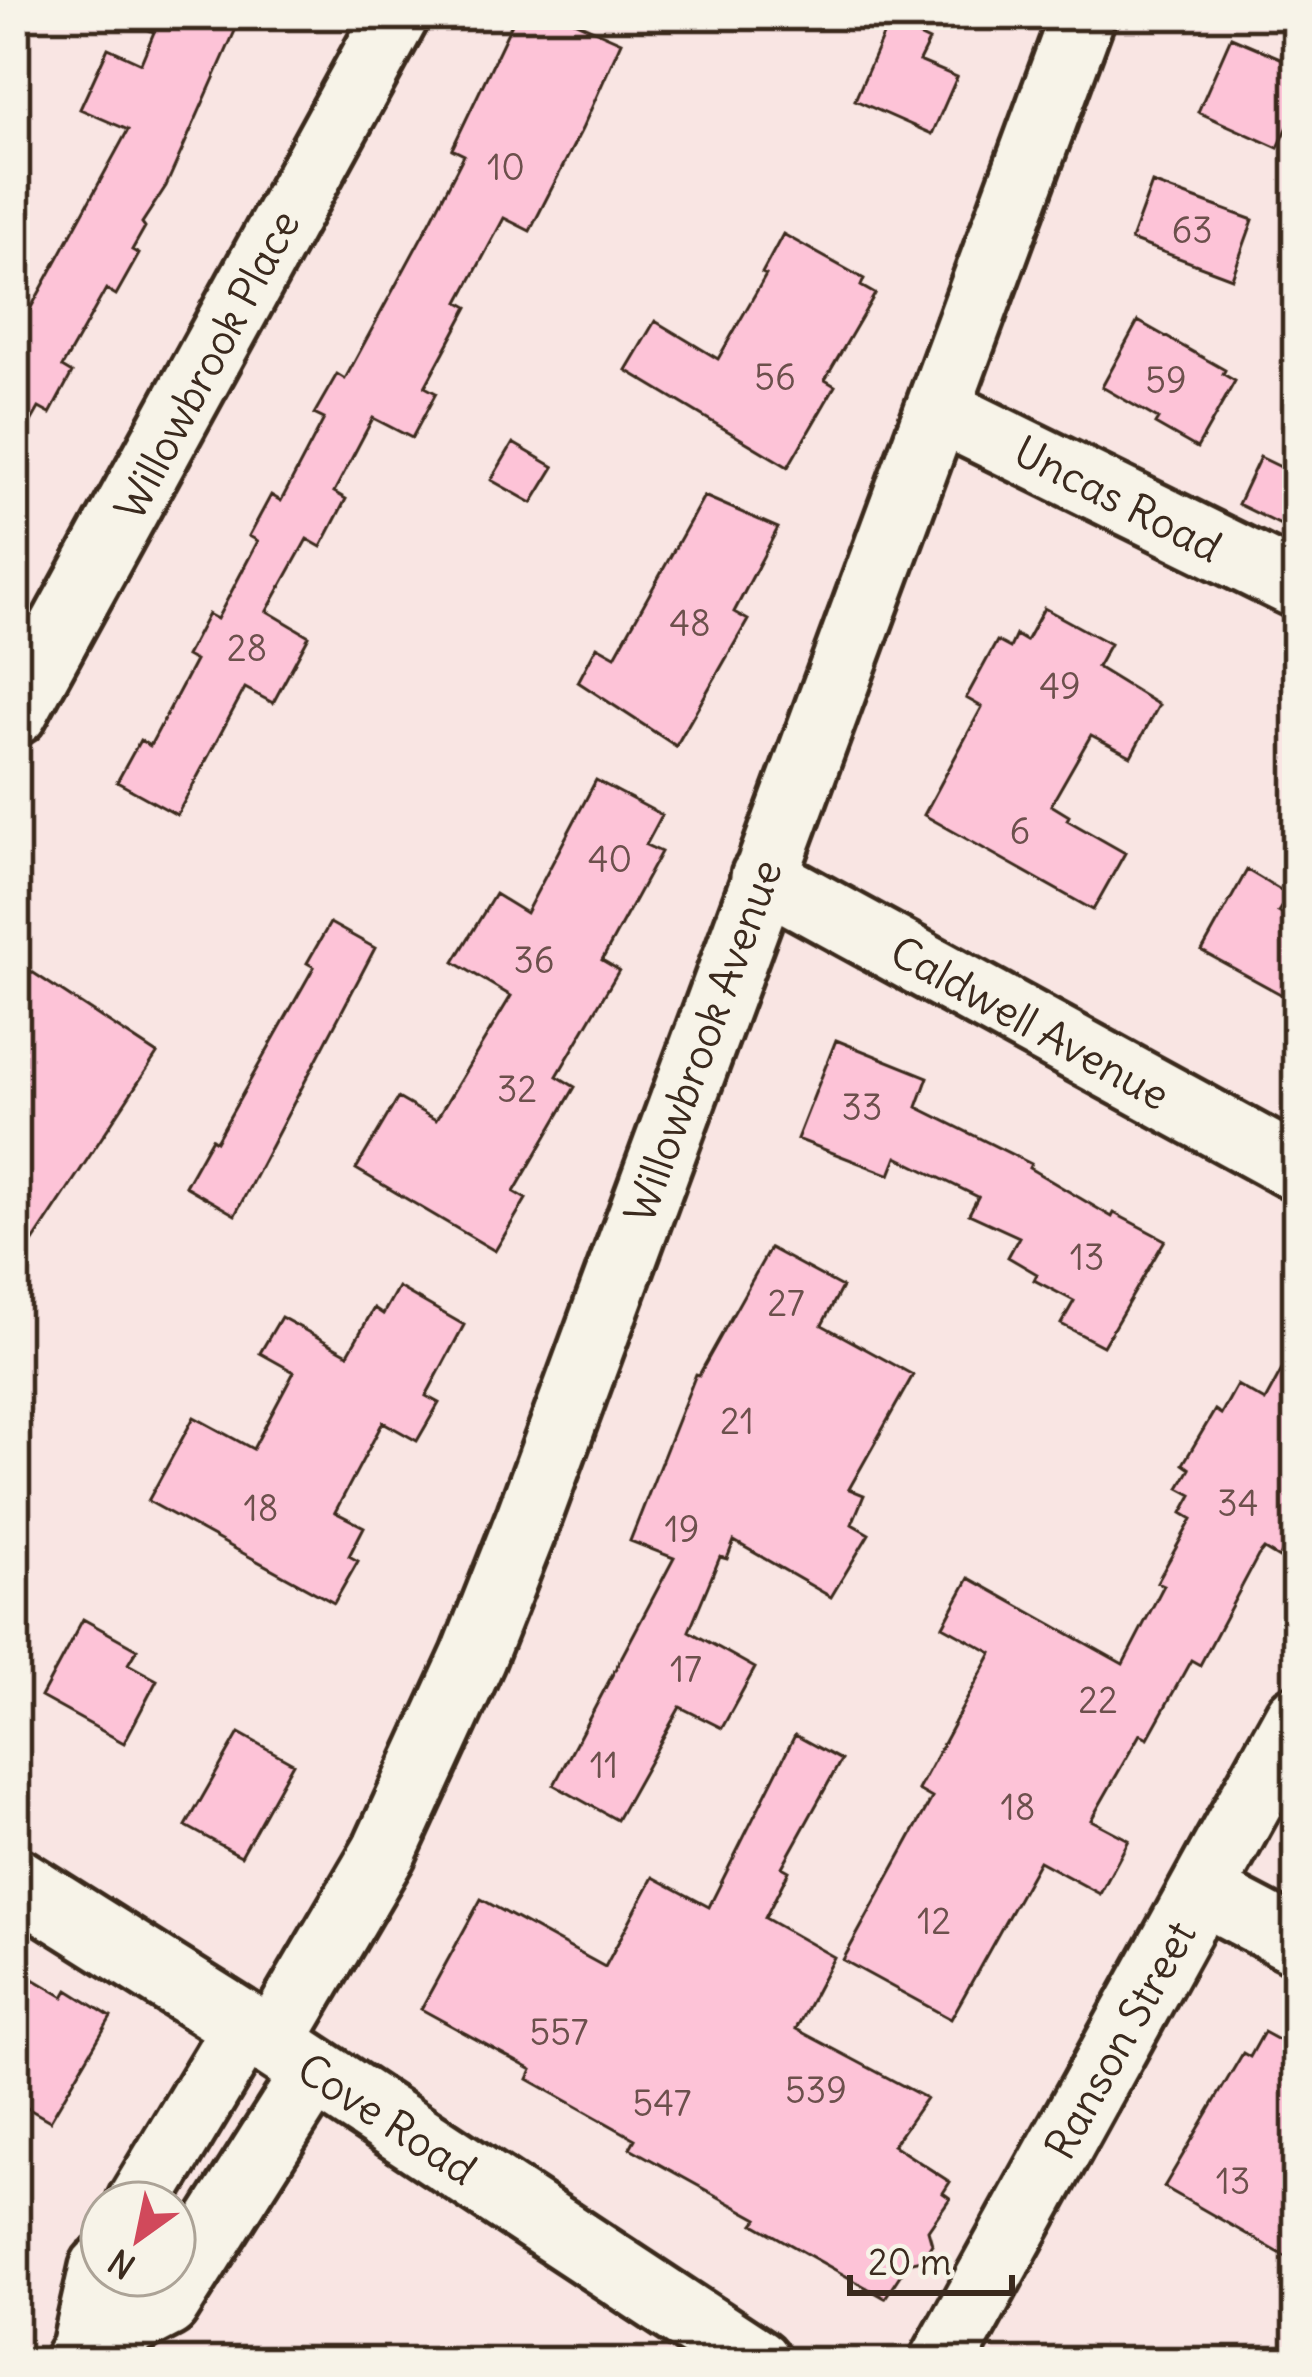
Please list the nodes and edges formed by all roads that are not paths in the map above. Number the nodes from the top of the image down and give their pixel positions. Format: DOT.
graph roads {
  1 [pos="397,15"];
  2 [pos="1083,15"];
  3 [pos="939,410"];
  4 [pos="1297,586"];
  5 [pos="15,713"];
  6 [pos="763,877"];
  7 [pos="1297,1169"];
  8 [pos="1297,1717"];
  9 [pos="15,1881"];
  10 [pos="1202,1892"];
  11 [pos="1297,1942"];
  12 [pos="277,2047"];
  13 [pos="160,2179"];
  14 [pos="94,2299"];
  15 [pos="80,2355"];
  16 [pos="756,2362"];
  17 [pos="942,2362"];
  1 -- 5 [label="street, Willowbrook Place"];
  2 -- 3 [label="street, Willowbrook Avenue"];
  3 -- 4 [label="street, Uncas Road"];
  3 -- 6 [label="street, Willowbrook Avenue"];
  6 -- 7 [label="street, Caldwell Avenue"];
  6 -- 12 [label="street, Willowbrook Avenue"];
  8 -- 10 [label="street, Ranson Street"];
  9 -- 12 [label="main road, Cove Road"];
  10 -- 11 [label="street"];
  10 -- 17 [label="street, Ranson Street"];
  12 -- 13 [label="street"];
  12 -- 15 [label="street"];
  12 -- 16 [label="main road, Cove Road"];
  14 -- 15 [label="street"];
}
